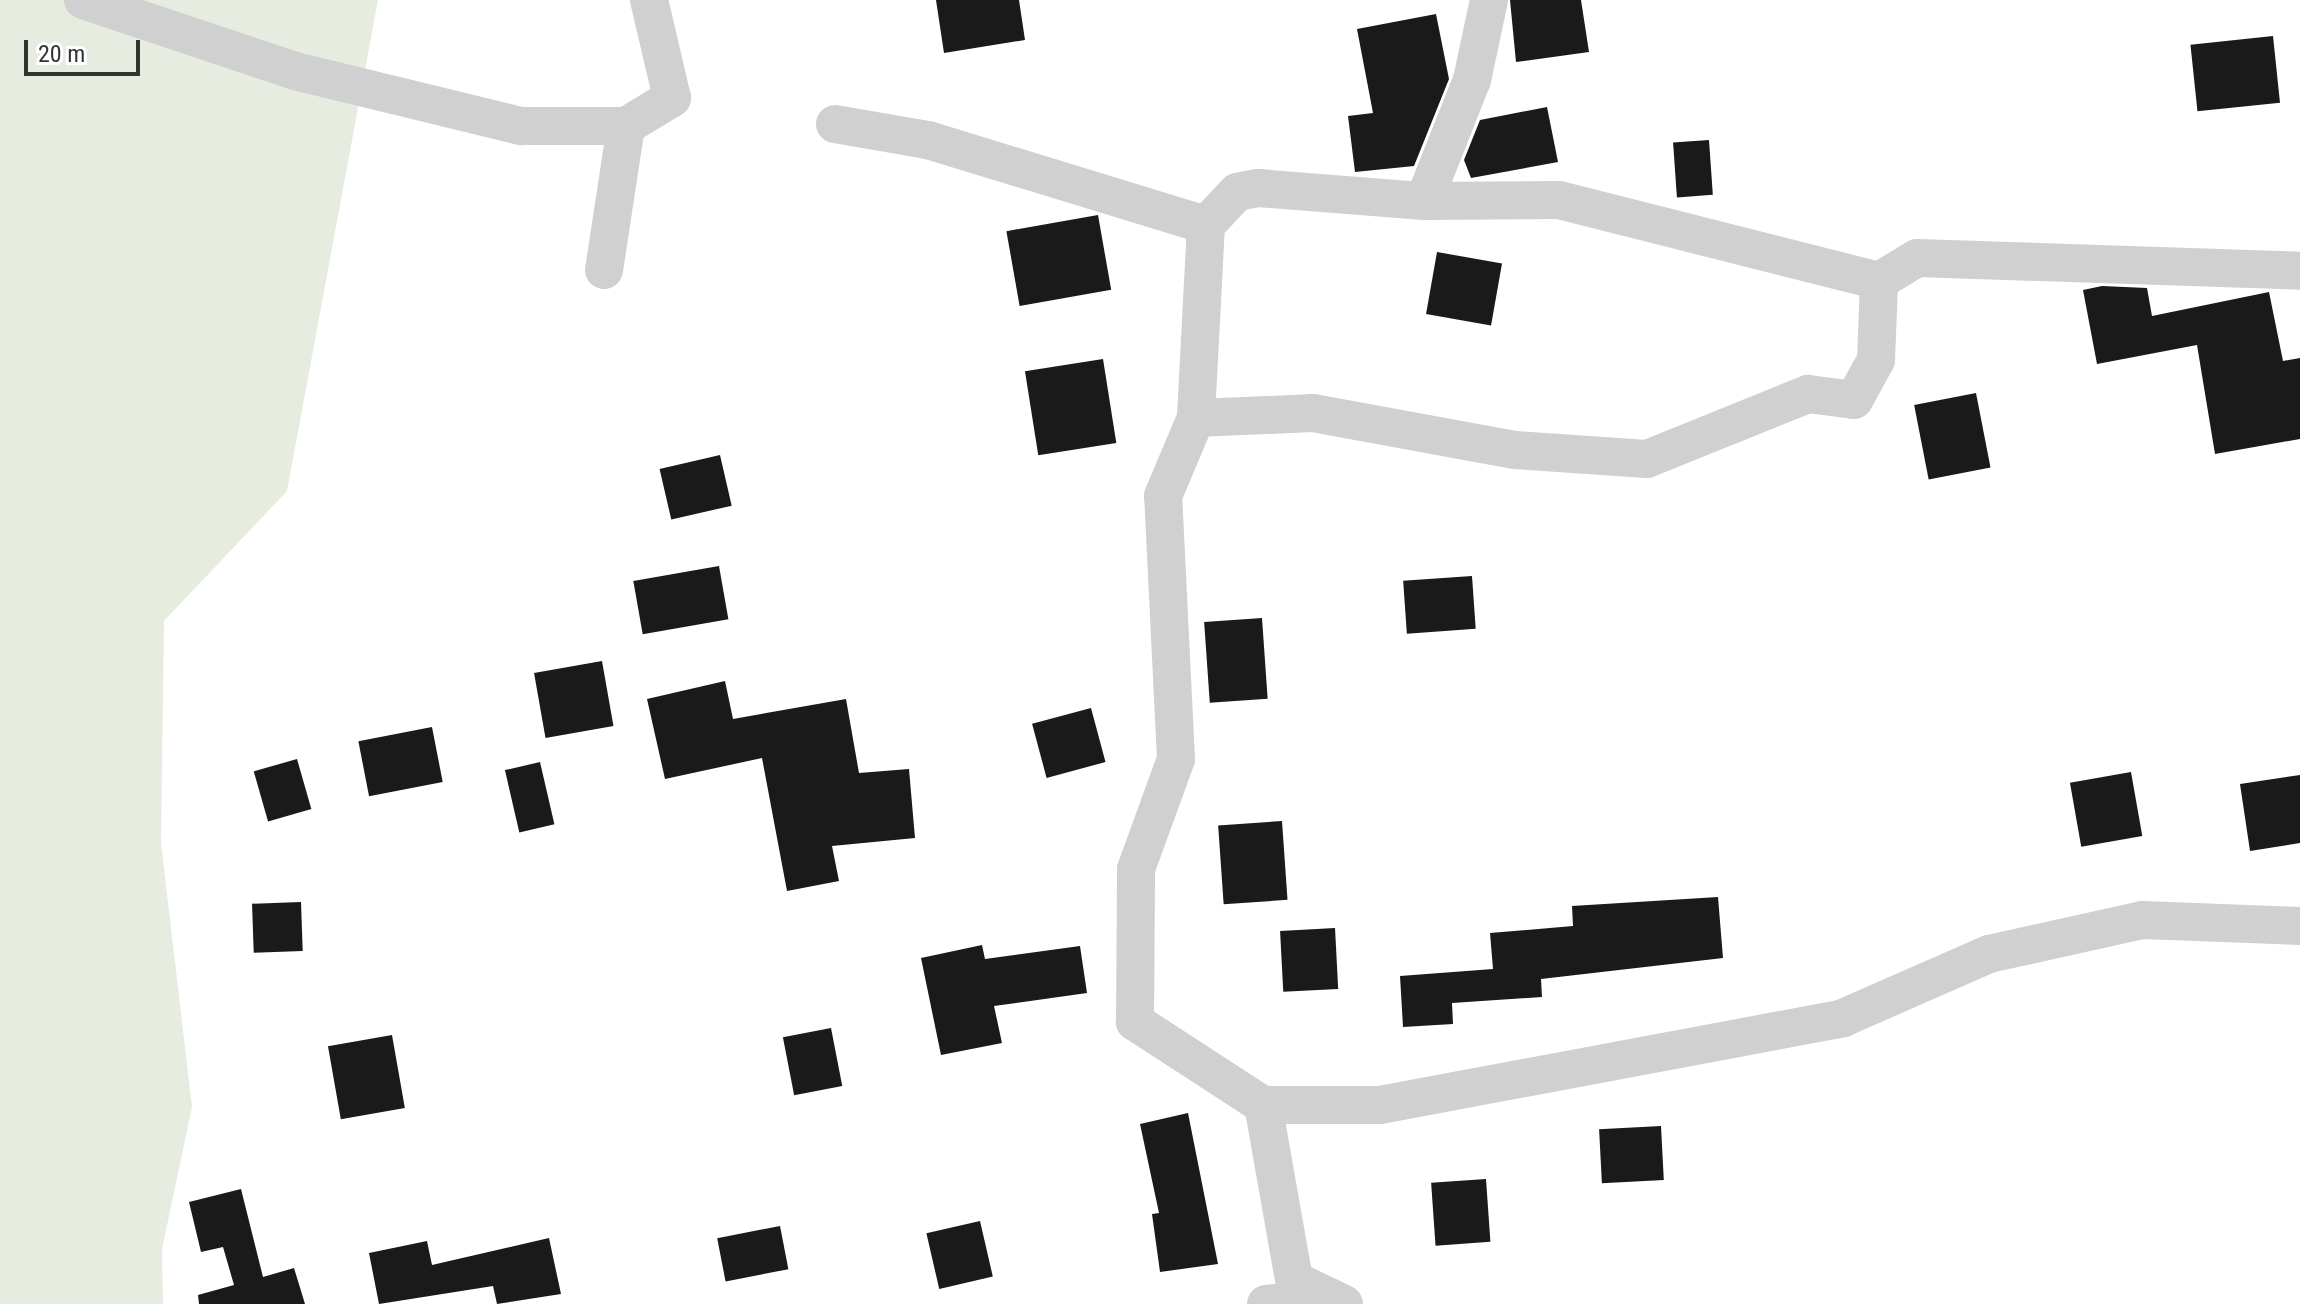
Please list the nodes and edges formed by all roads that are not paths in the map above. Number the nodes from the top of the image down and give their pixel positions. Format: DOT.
graph roads {
  1 [pos="83,0"];
  2 [pos="649,0"];
  3 [pos="1489,0"];
  4 [pos="835,124"];
  5 [pos="626,126"];
  6 [pos="1424,201"];
  7 [pos="1206,225"];
  8 [pos="604,270"];
  9 [pos="2300,271"];
  10 [pos="1879,281"];
  11 [pos="1196,418"];
  12 [pos="2300,926"];
  13 [pos="1263,1105"];
  14 [pos="1337,1300"];
  15 [pos="1266,1304"];
  1 -- 5 [label="street"];
  2 -- 5 [label="street"];
  3 -- 6 [label="street"];
  4 -- 7 [label="street"];
  5 -- 8 [label="street"];
  6 -- 7 [label="street"];
  6 -- 10 [label="street"];
  7 -- 11 [label="street"];
  9 -- 10 [label="street"];
  10 -- 11 [label="street"];
  11 -- 13 [label="street"];
  12 -- 13 [label="street"];
  13 -- 14 [label="street"];
  14 -- 15 [label="street"];
}
